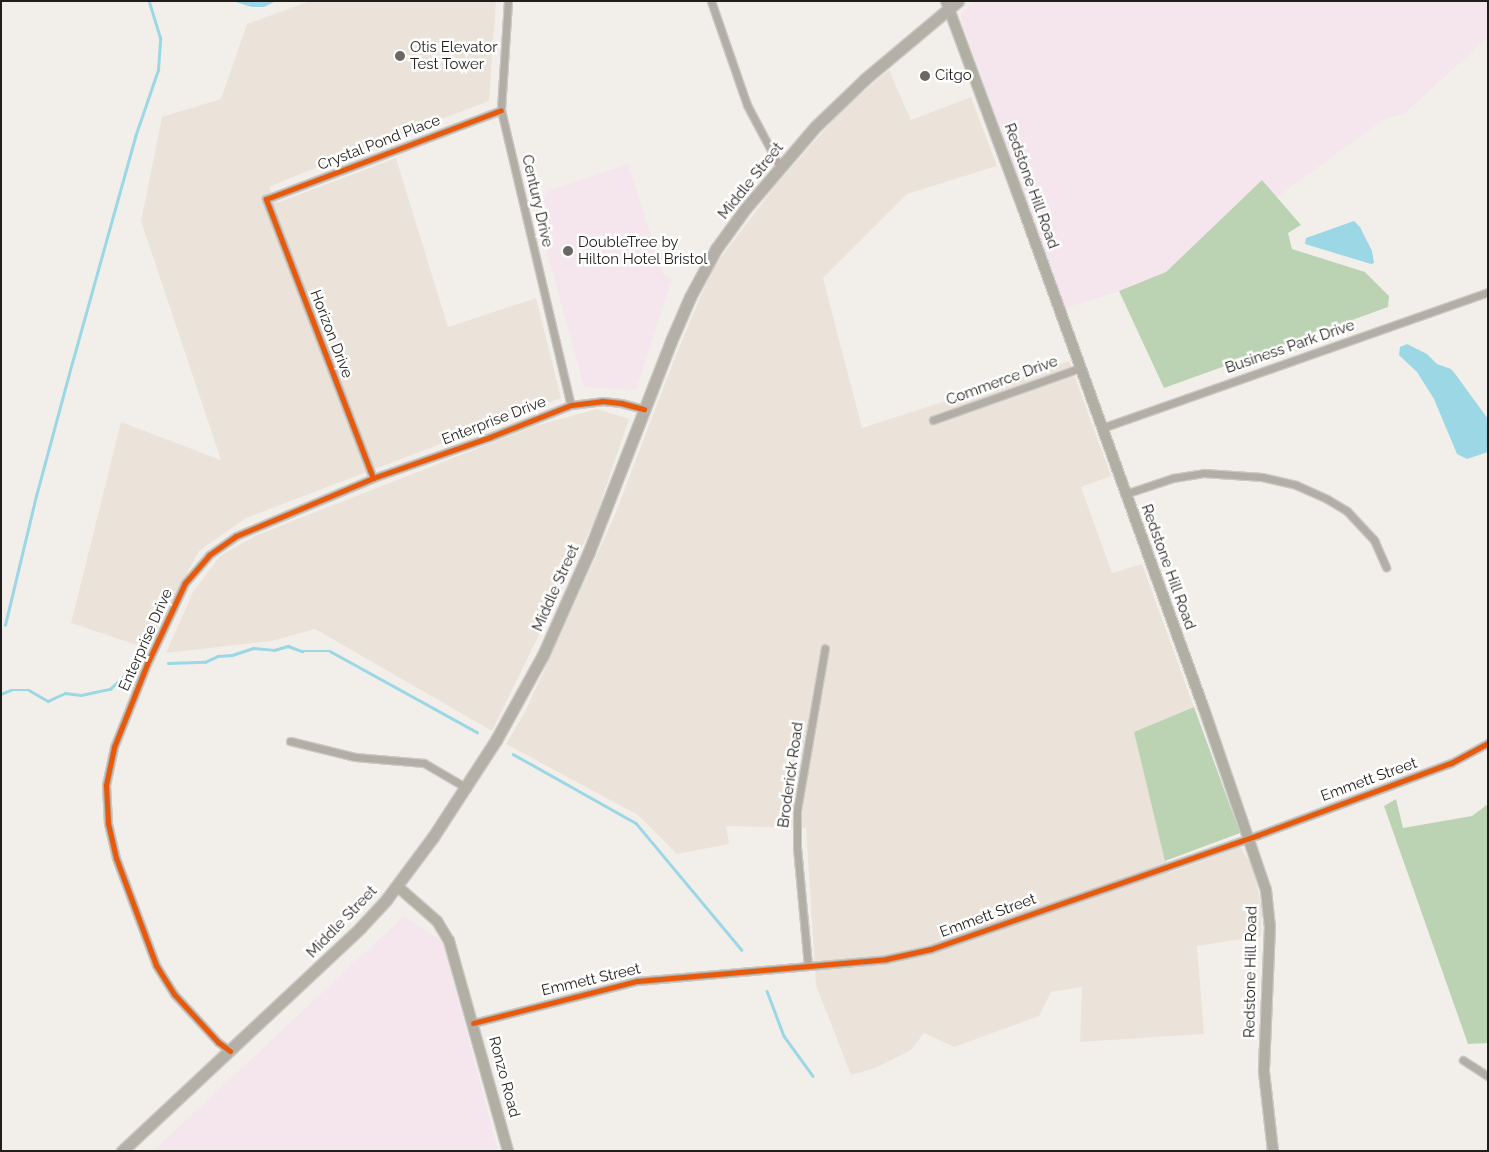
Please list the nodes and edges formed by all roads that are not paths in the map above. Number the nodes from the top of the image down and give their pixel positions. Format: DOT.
graph roads {
  1 [pos="508,1"];
  2 [pos="711,1"];
  3 [pos="958,1"];
  4 [pos="947,6"];
  5 [pos="501,110"];
  6 [pos="780,167"];
  7 [pos="266,199"];
  8 [pos="1488,292"];
  9 [pos="1080,368"];
  10 [pos="571,405"];
  11 [pos="644,409"];
  12 [pos="933,420"];
  13 [pos="1102,428"];
  14 [pos="373,478"];
  15 [pos="1125,494"];
  16 [pos="1386,567"];
  17 [pos="825,648"];
  18 [pos="290,741"];
  19 [pos="1488,743"];
  20 [pos="466,788"];
  21 [pos="1249,838"];
  22 [pos="397,886"];
  23 [pos="808,966"];
  24 [pos="473,1023"];
  25 [pos="230,1051"];
  26 [pos="1463,1060"];
  27 [pos="1488,1076"];
  28 [pos="122,1151"];
  29 [pos="508,1151"];
  30 [pos="1273,1151"];
  1 -- 5 [label="street, Century Drive"];
  2 -- 6 [label="street"];
  3 -- 4 [label="main road, Middle Street"];
  4 -- 6 [label="main road, Middle Street"];
  4 -- 9 [label="main road, Redstone Hill Road"];
  5 -- 7 [label="street, Crystal Pond Place"];
  5 -- 10 [label="street, Century Drive"];
  6 -- 11 [label="main road, Middle Street"];
  7 -- 14 [label="street, Horizon Drive"];
  8 -- 13 [label="street, Business Park Drive"];
  9 -- 12 [label="street, Commerce Drive"];
  9 -- 13 [label="main road, Redstone Hill Road"];
  10 -- 11 [label="street, Enterprise Drive"];
  10 -- 14 [label="street, Enterprise Drive"];
  11 -- 20 [label="main road, Middle Street"];
  13 -- 15 [label="main road, Redstone Hill Road"];
  14 -- 25 [label="street, Enterprise Drive"];
  15 -- 16 [label="street"];
  15 -- 21 [label="main road, Redstone Hill Road"];
  17 -- 23 [label="street, Broderick Road"];
  18 -- 20 [label="street"];
  19 -- 21 [label="street, Emmett Street"];
  20 -- 22 [label="main road, Middle Street"];
  21 -- 23 [label="street, Emmett Street"];
  21 -- 30 [label="main road, Redstone Hill Road"];
  22 -- 24 [label="main road, Ronzo Road"];
  22 -- 25 [label="main road, Middle Street"];
  23 -- 24 [label="street, Emmett Street"];
  24 -- 29 [label="main road, Ronzo Road"];
  25 -- 28 [label="main road, Middle Street"];
  26 -- 27 [label="street"];
}
